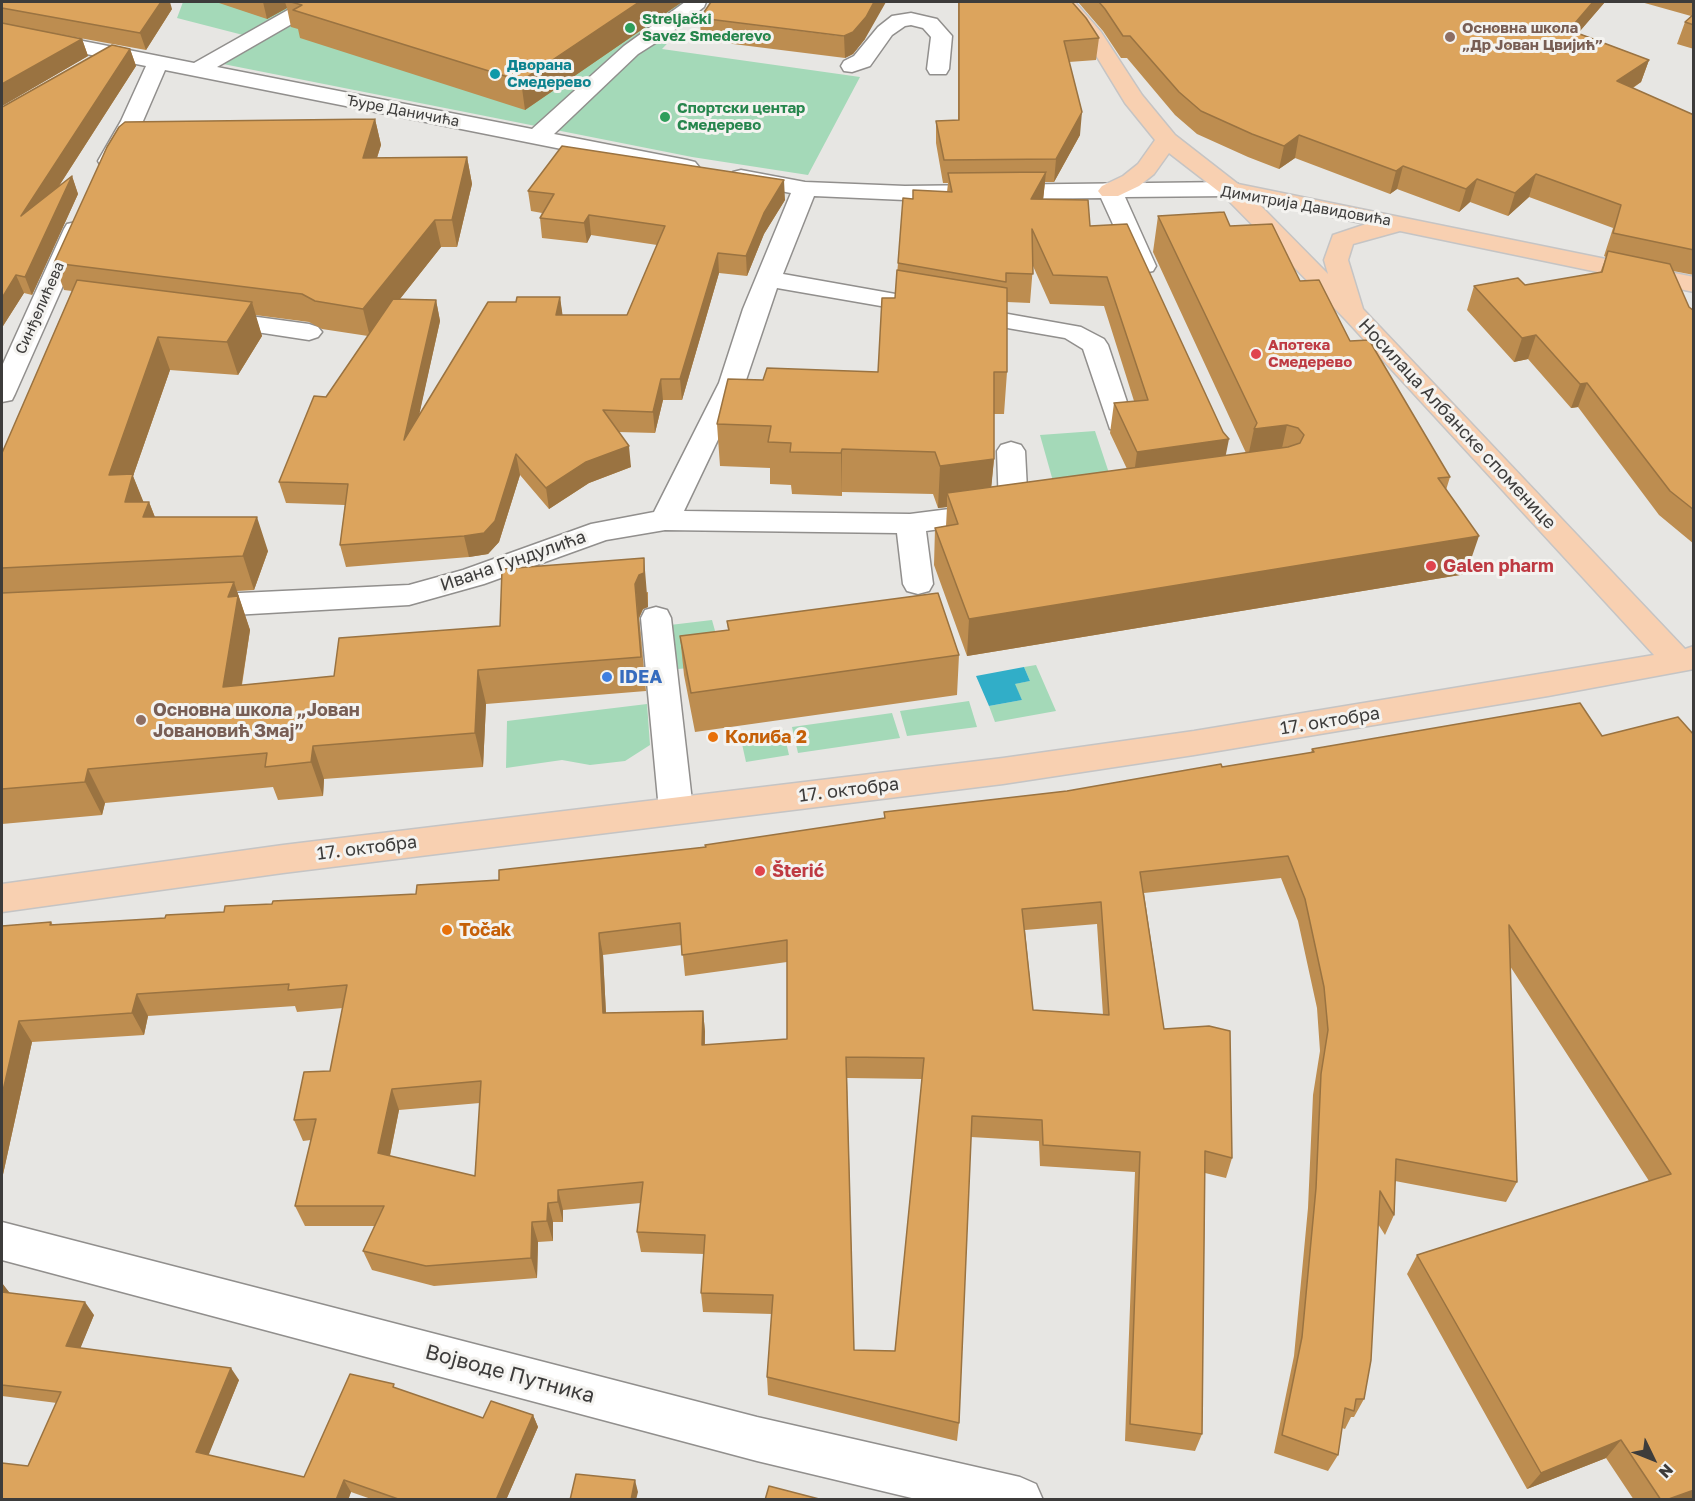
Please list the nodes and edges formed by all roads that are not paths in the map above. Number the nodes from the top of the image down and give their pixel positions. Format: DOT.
graph roads {
  1 [pos="316,2"];
  2 [pos="695,2"];
  3 [pos="1064,2"];
  4 [pos="2,31"];
  5 [pos="114,53"];
  6 [pos="158,62"];
  7 [pos="852,66"];
  8 [pos="938,69"];
  9 [pos="85,70"];
  10 [pos="195,71"];
  11 [pos="537,137"];
  12 [pos="1167,140"];
  13 [pos="97,184"];
  14 [pos="805,189"];
  15 [pos="1230,189"];
  16 [pos="1110,191"];
  17 [pos="87,206"];
  18 [pos="1402,224"];
  19 [pos="768,279"];
  20 [pos="1683,283"];
  21 [pos="1154,289"];
  22 [pos="1685,310"];
  23 [pos="1354,314"];
  24 [pos="189,316"];
  25 [pos="309,332"];
  26 [pos="12,340"];
  27 [pos="2,394"];
  28 [pos="1120,423"];
  29 [pos="1011,452"];
  30 [pos="665,520"];
  31 [pos="910,524"];
  32 [pos="918,584"];
  33 [pos="168,608"];
  34 [pos="656,618"];
  35 [pos="1686,660"];
  36 [pos="676,810"];
  37 [pos="2,898"];
  38 [pos="2,1241"];
  39 [pos="1020,1500"];
  1 -- 10 [label="street"];
  2 -- 11 [label="street"];
  3 -- 12 [label="main road, Носилаца Албанске споменице"];
  4 -- 5 [label="street, Ђуре Даничића"];
  5 -- 6 [label="street, Ђуре Даничића"];
  5 -- 9 [label="street"];
  6 -- 10 [label="street, Ђуре Даничића"];
  6 -- 13 [label="street"];
  7 -- 8 [label="street"];
  10 -- 11 [label="street, Ђуре Даничића"];
  11 -- 14 [label="street, Ђуре Даничића"];
  12 -- 15 [label="main road, Носилаца Албанске споменице"];
  12 -- 16 [label="main road"];
  14 -- 16 [label="street, Димитрија Давидовића"];
  14 -- 19 [label="street"];
  15 -- 16 [label="street, Димитрија Давидовића"];
  15 -- 18 [label="main road, Димитрија Давидовића"];
  15 -- 23 [label="main road, Носилаца Албанске споменице"];
  16 -- 21 [label="street"];
  17 -- 26 [label="street, Синђелићева"];
  18 -- 20 [label="main road, Димитрија Давидовића"];
  18 -- 23 [label="main road"];
  19 -- 28 [label="street"];
  19 -- 30 [label="street"];
  20 -- 22 [label="street"];
  23 -- 35 [label="main road, Носилаца Албанске споменице"];
  24 -- 25 [label="street"];
  26 -- 27 [label="street, Синђелићева"];
  29 -- 31 [label="street, Ивана Гундулића"];
  30 -- 31 [label="street, Ивана Гундулића"];
  30 -- 33 [label="street, Ивана Гундулића"];
  31 -- 32 [label="street"];
  34 -- 36 [label="street"];
  35 -- 36 [label="main road, 17. октобра"];
  36 -- 37 [label="main road, 17. октобра"];
  38 -- 39 [label="street, Војводе Путника"];
}
